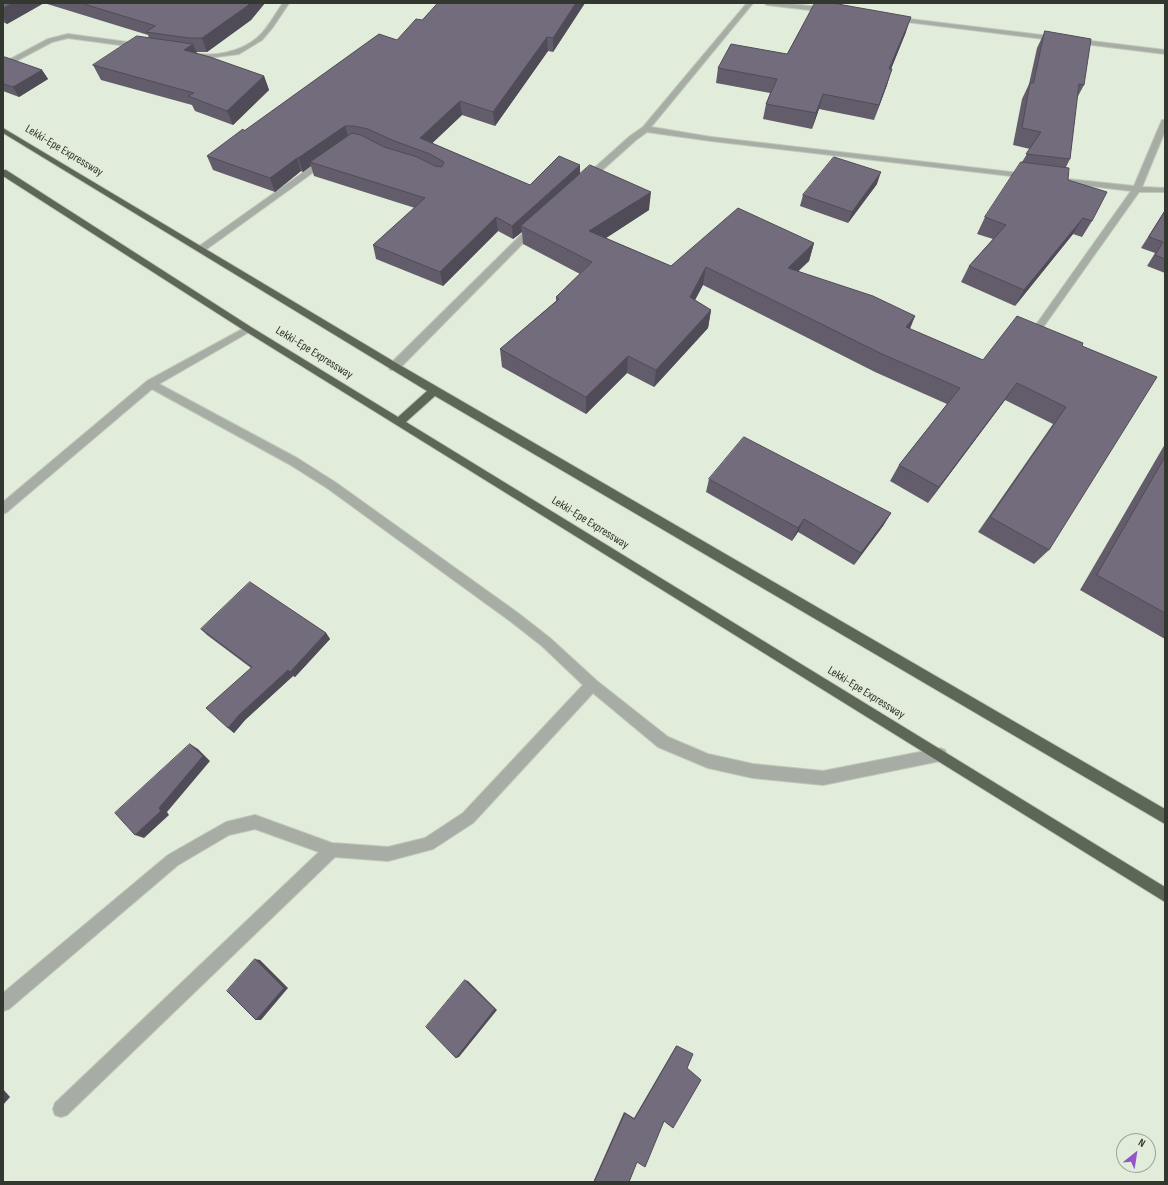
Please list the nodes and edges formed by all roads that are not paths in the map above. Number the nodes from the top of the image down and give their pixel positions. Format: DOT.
graph roads {
  1 [pos="286,3"];
  2 [pos="750,3"];
  3 [pos="767,3"];
  4 [pos="837,12"];
  5 [pos="884,18"];
  6 [pos="148,47"];
  7 [pos="1165,52"];
  8 [pos="186,54"];
  9 [pos="3,66"];
  10 [pos="1165,122"];
  11 [pos="646,129"];
  12 [pos="3,130"];
  13 [pos="334,155"];
  14 [pos="3,172"];
  15 [pos="1035,177"];
  16 [pos="1050,179"];
  17 [pos="581,185"];
  18 [pos="1138,189"];
  19 [pos="1165,190"];
  20 [pos="541,221"];
  21 [pos="201,249"];
  22 [pos="248,329"];
  23 [pos="1036,331"];
  24 [pos="394,367"];
  25 [pos="151,384"];
  26 [pos="434,391"];
  27 [pos="399,422"];
  28 [pos="3,509"];
  29 [pos="592,685"];
  30 [pos="940,755"];
  31 [pos="1165,817"];
  32 [pos="332,850"];
  33 [pos="1165,895"];
  34 [pos="3,1003"];
  35 [pos="61,1109"];
  1 -- 8 [label="street"];
  2 -- 11 [label="street"];
  3 -- 4 [label="street"];
  5 -- 7 [label="street"];
  6 -- 9 [label="street"];
  10 -- 18 [label="street"];
  11 -- 15 [label="street"];
  11 -- 17 [label="street"];
  12 -- 21 [label="highway, Lekki-Epe Expressway"];
  13 -- 21 [label="street"];
  14 -- 22 [label="highway, Lekki-Epe Expressway"];
  16 -- 18 [label="street"];
  18 -- 19 [label="street"];
  18 -- 23 [label="street"];
  20 -- 24 [label="street"];
  21 -- 24 [label="highway, Lekki-Epe Expressway"];
  22 -- 25 [label="street"];
  22 -- 27 [label="highway, Lekki-Epe Expressway"];
  24 -- 26 [label="highway, Lekki-Epe Expressway"];
  25 -- 28 [label="street"];
  25 -- 29 [label="street"];
  26 -- 27 [label="highway"];
  26 -- 31 [label="highway, Lekki-Epe Expressway"];
  27 -- 30 [label="highway, Lekki-Epe Expressway"];
  29 -- 30 [label="street"];
  29 -- 32 [label="street"];
  30 -- 33 [label="highway, Lekki-Epe Expressway"];
  32 -- 34 [label="street"];
  32 -- 35 [label="street"];
}
